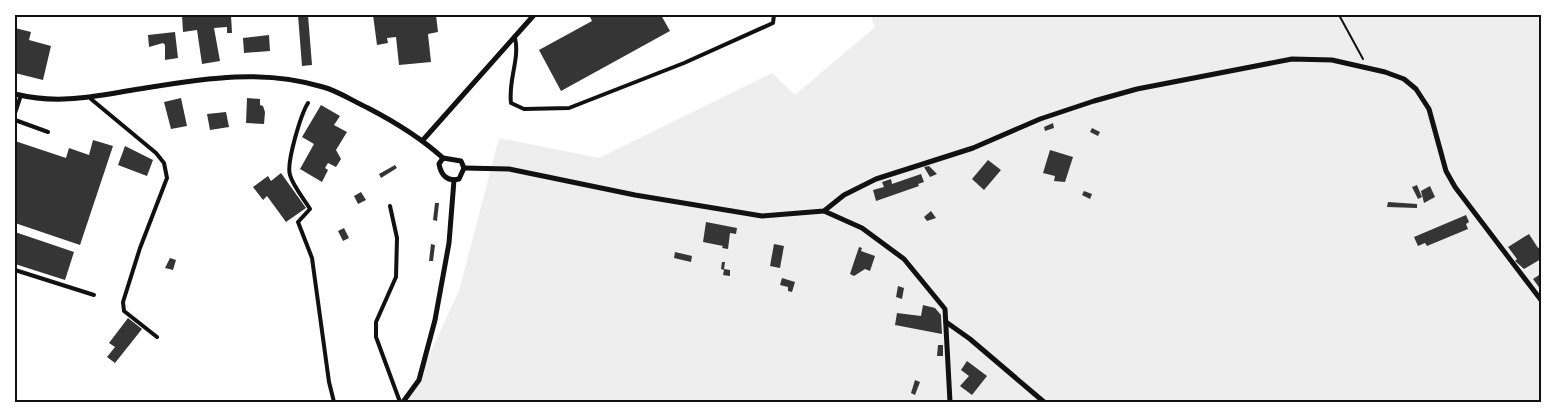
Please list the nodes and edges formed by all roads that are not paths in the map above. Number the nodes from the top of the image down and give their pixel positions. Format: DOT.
graph roads {
  1 [pos="534,15"];
  2 [pos="774,15"];
  3 [pos="515,38"];
  4 [pos="18,95"];
  5 [pos="91,99"];
  6 [pos="308,103"];
  7 [pos="15,113"];
  8 [pos="15,120"];
  9 [pos="48,132"];
  10 [pos="423,140"];
  11 [pos="443,158"];
  12 [pos="464,168"];
  13 [pos="454,180"];
  14 [pos="390,206"];
  15 [pos="824,211"];
  16 [pos="15,270"];
  17 [pos="94,295"];
  18 [pos="1541,300"];
  19 [pos="946,322"];
  20 [pos="157,337"];
  21 [pos="334,402"];
  22 [pos="402,402"];
  23 [pos="950,402"];
  24 [pos="1044,402"];
  1 -- 3 [label="street"];
  2 -- 3 [label="lane"];
  3 -- 10 [label="street"];
  4 -- 5 [label="street"];
  4 -- 7 [label="lane"];
  5 -- 10 [label="street"];
  5 -- 20 [label="lane"];
  6 -- 21 [label="lane"];
  8 -- 9 [label="lane"];
  10 -- 11 [label="street"];
  11 -- 12 [label="street"];
  11 -- 13 [label="street"];
  12 -- 13 [label="street"];
  12 -- 15 [label="street"];
  13 -- 22 [label="street"];
  14 -- 22 [label="lane"];
  15 -- 18 [label="street"];
  15 -- 19 [label="street"];
  16 -- 17 [label="lane"];
  19 -- 23 [label="street"];
  19 -- 24 [label="street"];
}
